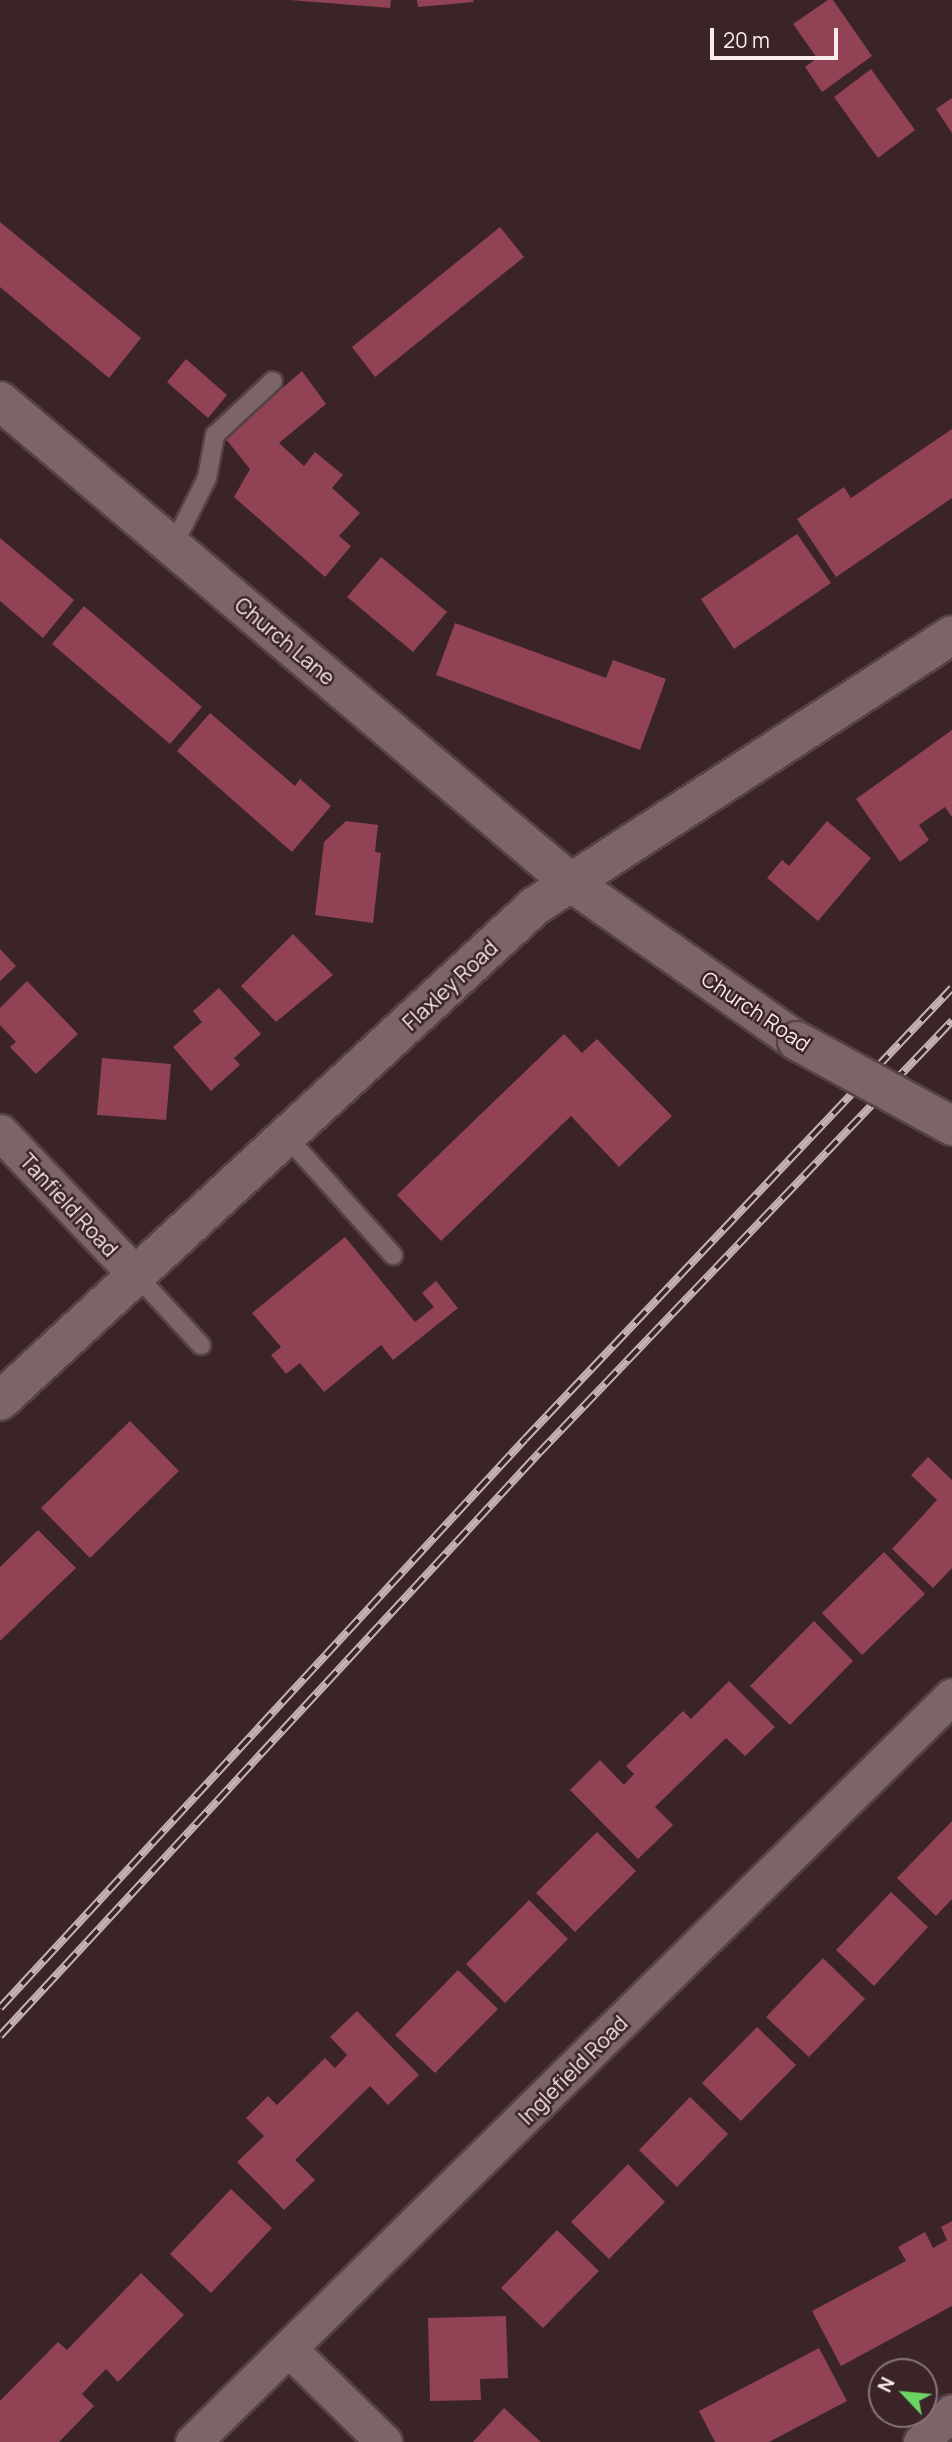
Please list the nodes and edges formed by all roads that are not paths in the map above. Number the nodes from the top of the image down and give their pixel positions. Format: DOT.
graph roads {
  1 [pos="273,381"];
  2 [pos="0,401"];
  3 [pos="173,546"];
  4 [pos="952,635"];
  5 [pos="569,881"];
  6 [pos="952,1126"];
  7 [pos="0,1132"];
  8 [pos="287,1138"];
  9 [pos="393,1255"];
  10 [pos="138,1278"];
  11 [pos="201,1345"];
  12 [pos="0,1401"];
  13 [pos="952,1696"];
  14 [pos="290,2350"];
  15 [pos="952,2412"];
  16 [pos="193,2442"];
  17 [pos="384,2442"];
  18 [pos="921,2442"];
  1 -- 3 [label="lane"];
  2 -- 3 [label="street, Church Lane"];
  3 -- 5 [label="street, Church Lane"];
  4 -- 5 [label="street, Flaxley Road"];
  5 -- 6 [label="street, Church Road, bridge"];
  5 -- 8 [label="street, Flaxley Road"];
  7 -- 10 [label="street, Tanfield Road"];
  8 -- 9 [label="lane"];
  8 -- 10 [label="street, Flaxley Road"];
  10 -- 11 [label="lane"];
  10 -- 12 [label="street, Flaxley Road"];
  13 -- 14 [label="street, Inglefield Road"];
  14 -- 16 [label="street, Inglefield Road"];
  14 -- 17 [label="street"];
  15 -- 18 [label="street"];
}
